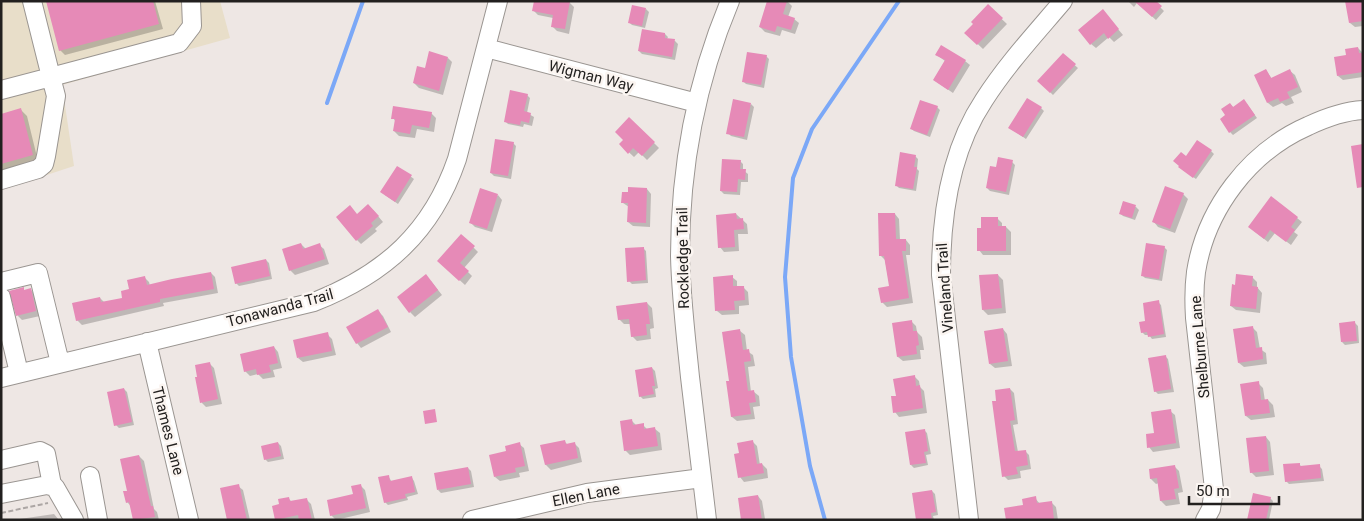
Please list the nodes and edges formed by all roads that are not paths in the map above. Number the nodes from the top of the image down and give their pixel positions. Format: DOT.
graph roads {
  1 [pos="32,1"];
  2 [pos="191,1"];
  3 [pos="498,1"];
  4 [pos="730,1"];
  5 [pos="1063,1"];
  6 [pos="486,48"];
  7 [pos="51,77"];
  8 [pos="1,90"];
  9 [pos="697,103"];
  10 [pos="1363,110"];
  11 [pos="1,180"];
  12 [pos="1,282"];
  13 [pos="1,297"];
  14 [pos="147,342"];
  15 [pos="60,363"];
  16 [pos="19,373"];
  17 [pos="1,378"];
  18 [pos="1,460"];
  19 [pos="90,476"];
  20 [pos="702,478"];
  21 [pos="52,485"];
  22 [pos="1,494"];
  23 [pos="74,520"];
  24 [pos="98,520"];
  25 [pos="189,520"];
  26 [pos="472,520"];
  27 [pos="707,520"];
  28 [pos="969,520"];
  29 [pos="1205,520"];
  1 -- 7 [label="street"];
  2 -- 7 [label="street"];
  3 -- 6 [label="street, Tonawanda Trail"];
  4 -- 9 [label="street, Rockledge Trail"];
  5 -- 28 [label="street, Vineland Trail"];
  6 -- 9 [label="street, Wigman Way"];
  6 -- 14 [label="street, Tonawanda Trail"];
  7 -- 8 [label="street"];
  7 -- 11 [label="street"];
  9 -- 20 [label="street, Rockledge Trail"];
  10 -- 29 [label="street, Shelburne Lane"];
  12 -- 15 [label="street"];
  13 -- 16 [label="street"];
  14 -- 15 [label="street, Tonawanda Trail"];
  14 -- 25 [label="street, Thames Lane"];
  15 -- 16 [label="street, Tonawanda Trail"];
  16 -- 17 [label="street, Tonawanda Trail"];
  18 -- 21 [label="street"];
  19 -- 24 [label="street"];
  20 -- 26 [label="street, Ellen Lane"];
  20 -- 27 [label="street, Rockledge Trail"];
  21 -- 22 [label="street"];
  21 -- 23 [label="street"];
}
